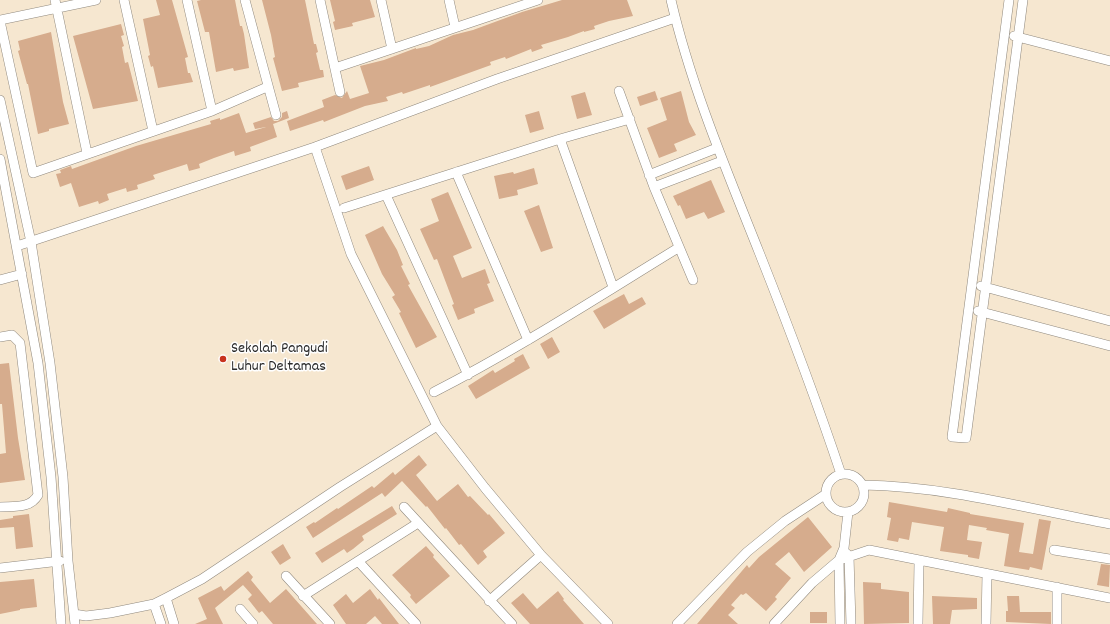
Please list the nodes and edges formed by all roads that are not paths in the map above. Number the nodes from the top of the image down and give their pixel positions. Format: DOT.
graph roads {
  1 [pos="96,0"];
  2 [pos="124,0"];
  3 [pos="188,0"];
  4 [pos="245,0"];
  5 [pos="320,0"];
  6 [pos="381,0"];
  7 [pos="449,0"];
  8 [pos="538,0"];
  9 [pos="670,0"];
  10 [pos="1009,0"];
  11 [pos="1023,0"];
  12 [pos="56,4"];
  13 [pos="509,5"];
  14 [pos="675,18"];
  15 [pos="0,21"];
  16 [pos="456,28"];
  17 [pos="1005,35"];
  18 [pos="1018,37"];
  19 [pos="392,49"];
  20 [pos="1110,61"];
  21 [pos="335,68"];
  22 [pos="267,87"];
  23 [pos="619,91"];
  24 [pos="340,92"];
  25 [pos="0,100"];
  26 [pos="212,111"];
  27 [pos="276,115"];
  28 [pos="630,119"];
  29 [pos="153,131"];
  30 [pos="560,139"];
  31 [pos="314,147"];
  32 [pos="717,148"];
  33 [pos="87,153"];
  34 [pos="0,159"];
  35 [pos="722,161"];
  36 [pos="456,172"];
  37 [pos="649,175"];
  38 [pos="654,187"];
  39 [pos="386,196"];
  40 [pos="344,208"];
  41 [pos="30,242"];
  42 [pos="17,246"];
  43 [pos="678,248"];
  44 [pos="22,274"];
  45 [pos="0,280"];
  46 [pos="693,280"];
  47 [pos="972,285"];
  48 [pos="986,286"];
  49 [pos="613,288"];
  50 [pos="969,311"];
  51 [pos="983,311"];
  52 [pos="1110,321"];
  53 [pos="0,337"];
  54 [pos="528,340"];
  55 [pos="1110,346"];
  56 [pos="468,375"];
  57 [pos="434,392"];
  58 [pos="437,426"];
  59 [pos="841,474"];
  60 [pos="863,485"];
  61 [pos="826,494"];
  62 [pos="0,507"];
  63 [pos="404,508"];
  64 [pos="848,512"];
  65 [pos="418,523"];
  66 [pos="1110,524"];
  67 [pos="844,548"];
  68 [pos="1054,550"];
  69 [pos="541,555"];
  70 [pos="849,556"];
  71 [pos="1110,559"];
  72 [pos="839,560"];
  73 [pos="68,561"];
  74 [pos="358,561"];
  75 [pos="56,562"];
  76 [pos="918,562"];
  77 [pos="0,568"];
  78 [pos="987,574"];
  79 [pos="286,576"];
  80 [pos="1057,588"];
  81 [pos="303,596"];
  82 [pos="166,598"];
  83 [pos="1110,598"];
  84 [pos="489,601"];
  85 [pos="154,604"];
  86 [pos="240,609"];
  87 [pos="74,614"];
  88 [pos="61,624"];
  89 [pos="75,624"];
  90 [pos="161,624"];
  91 [pos="174,624"];
  92 [pos="253,624"];
  93 [pos="330,624"];
  94 [pos="416,624"];
  95 [pos="512,624"];
  96 [pos="608,624"];
  97 [pos="677,624"];
  98 [pos="774,624"];
  99 [pos="840,624"];
  100 [pos="851,624"];
  101 [pos="918,624"];
  102 [pos="986,624"];
  103 [pos="1057,624"];
  1 -- 12 [label="street"];
  2 -- 29 [label="street"];
  3 -- 26 [label="street"];
  4 -- 22 [label="street"];
  5 -- 21 [label="street"];
  6 -- 19 [label="street"];
  7 -- 16 [label="street"];
  8 -- 13 [label="street"];
  9 -- 14 [label="street"];
  10 -- 17 [label="street"];
  11 -- 18 [label="street"];
  12 -- 15 [label="street"];
  12 -- 33 [label="street"];
  13 -- 16 [label="street"];
  14 -- 31 [label="street"];
  14 -- 32 [label="street"];
  15 -- 33 [label="street"];
  16 -- 19 [label="street"];
  17 -- 18 [label="street"];
  17 -- 47 [label="street"];
  18 -- 20 [label="street"];
  18 -- 48 [label="street"];
  19 -- 21 [label="street"];
  21 -- 24 [label="street"];
  22 -- 26 [label="street"];
  22 -- 27 [label="street"];
  23 -- 28 [label="street"];
  25 -- 41 [label="street"];
  26 -- 29 [label="street"];
  28 -- 30 [label="street"];
  28 -- 37 [label="street"];
  29 -- 33 [label="street"];
  30 -- 36 [label="street"];
  30 -- 49 [label="street"];
  31 -- 41 [label="street"];
  31 -- 58 [label="street"];
  32 -- 35 [label="street"];
  32 -- 37 [label="street"];
  34 -- 42 [label="street"];
  35 -- 38 [label="street"];
  35 -- 59 [label="street"];
  36 -- 39 [label="street"];
  36 -- 54 [label="street"];
  37 -- 38 [label="street"];
  38 -- 43 [label="street"];
  39 -- 40 [label="street"];
  39 -- 56 [label="street"];
  41 -- 42 [label="street"];
  41 -- 73 [label="street"];
  42 -- 44 [label="street"];
  43 -- 46 [label="street"];
  43 -- 49 [label="street"];
  44 -- 45 [label="street"];
  44 -- 75 [label="street"];
  47 -- 48 [label="street"];
  47 -- 50 [label="street"];
  48 -- 51 [label="street"];
  48 -- 52 [label="street"];
  49 -- 54 [label="street"];
  50 -- 51 [label="street"];
  50 -- 51 [label="street"];
  51 -- 55 [label="street"];
  53 -- 62 [label="street"];
  54 -- 56 [label="street"];
  56 -- 57 [label="street"];
  58 -- 69 [label="street"];
  58 -- 82 [label="street"];
  59 -- 60 [label="street"];
  59 -- 61 [label="street"];
  60 -- 64 [label="street"];
  60 -- 66 [label="street"];
  61 -- 64 [label="street"];
  61 -- 97 [label="street"];
  63 -- 65 [label="street"];
  64 -- 67 [label="street"];
  65 -- 74 [label="street"];
  65 -- 84 [label="street"];
  67 -- 70 [label="street"];
  67 -- 72 [label="street"];
  68 -- 71 [label="street"];
  69 -- 84 [label="street"];
  69 -- 96 [label="street"];
  70 -- 72 [label="street"];
  70 -- 76 [label="street"];
  70 -- 100 [label="street"];
  72 -- 98 [label="street"];
  72 -- 99 [label="street"];
  73 -- 75 [label="street"];
  73 -- 87 [label="street"];
  74 -- 81 [label="street"];
  74 -- 94 [label="street"];
  75 -- 77 [label="street"];
  75 -- 88 [label="street"];
  76 -- 78 [label="street"];
  76 -- 101 [label="street"];
  78 -- 80 [label="street"];
  78 -- 102 [label="street"];
  79 -- 81 [label="street"];
  80 -- 83 [label="street"];
  80 -- 103 [label="street"];
  81 -- 93 [label="street"];
  82 -- 85 [label="street"];
  82 -- 91 [label="street"];
  84 -- 95 [label="street"];
  85 -- 87 [label="street"];
  85 -- 90 [label="street"];
  86 -- 92 [label="street"];
  87 -- 89 [label="street"];
}
